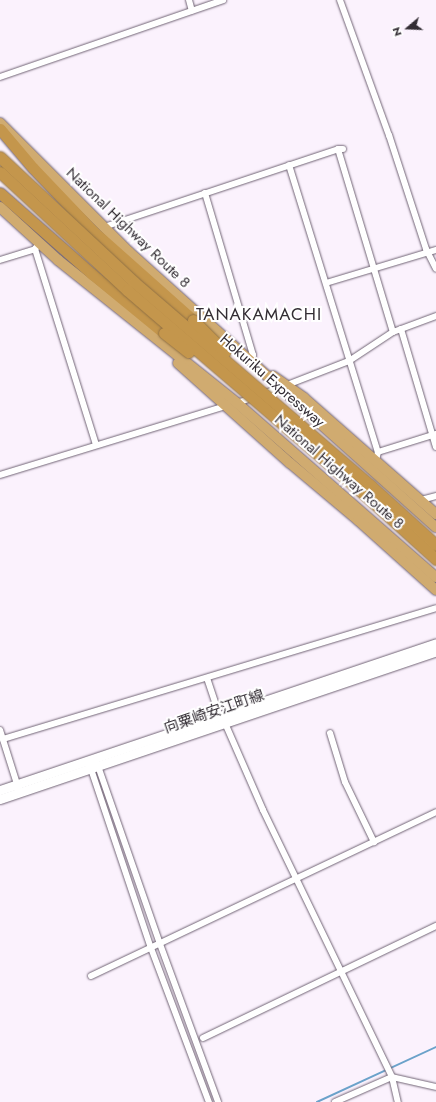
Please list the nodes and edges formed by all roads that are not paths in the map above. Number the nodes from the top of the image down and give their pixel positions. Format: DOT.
graph roads {
  1 [pos="189,0"];
  2 [pos="224,0"];
  3 [pos="340,0"];
  4 [pos="192,11"];
  5 [pos="0,77"];
  6 [pos="0,123"];
  7 [pos="0,129"];
  8 [pos="0,157"];
  9 [pos="289,165"];
  10 [pos="0,172"];
  11 [pos="0,193"];
  12 [pos="205,193"];
  13 [pos="0,207"];
  14 [pos="104,227"];
  15 [pos="37,246"];
  16 [pos="436,250"];
  17 [pos="429,253"];
  18 [pos="0,260"];
  19 [pos="375,268"];
  20 [pos="436,269"];
  21 [pos="326,283"];
  22 [pos="436,316"];
  23 [pos="129,317"];
  24 [pos="400,329"];
  25 [pos="393,332"];
  26 [pos="349,361"];
  27 [pos="251,362"];
  28 [pos="283,386"];
  29 [pos="237,403"];
  30 [pos="225,406"];
  31 [pos="434,435"];
  32 [pos="302,441"];
  33 [pos="96,446"];
  34 [pos="436,447"];
  35 [pos="335,454"];
  36 [pos="377,456"];
  37 [pos="0,475"];
  38 [pos="436,496"];
  39 [pos="421,500"];
  40 [pos="436,514"];
  41 [pos="436,527"];
  42 [pos="436,545"];
  43 [pos="436,559"];
  44 [pos="436,577"];
  45 [pos="436,590"];
  46 [pos="436,608"];
  47 [pos="436,643"];
  48 [pos="436,651"];
  49 [pos="207,678"];
  50 [pos="222,720"];
  51 [pos="0,730"];
  52 [pos="330,733"];
  53 [pos="3,739"];
  54 [pos="93,764"];
  55 [pos="19,788"];
  56 [pos="0,790"];
  57 [pos="0,799"];
  58 [pos="436,812"];
  59 [pos="374,842"];
  60 [pos="296,879"];
  61 [pos="436,926"];
  62 [pos="160,944"];
  63 [pos="151,948"];
  64 [pos="340,972"];
  65 [pos="91,976"];
  66 [pos="203,1038"];
  67 [pos="390,1072"];
  68 [pos="436,1087"];
  69 [pos="209,1102"];
  70 [pos="218,1102"];
  71 [pos="335,1102"];
  72 [pos="398,1102"];
  1 -- 4 [label="street"];
  2 -- 4 [label="street"];
  3 -- 17 [label="street"];
  4 -- 5 [label="street"];
  6 -- 14 [label="highway, National Highway Route 8"];
  7 -- 35 [label="highway, bridge"];
  8 -- 35 [label="highway, Hokuriku Expressway, bridge"];
  9 -- 12 [label="street"];
  9 -- 19 [label="street"];
  9 -- 21 [label="street"];
  10 -- 32 [label="highway, Hokuriku Expressway, bridge"];
  11 -- 32 [label="highway, bridge"];
  12 -- 14 [label="street"];
  12 -- 27 [label="street"];
  13 -- 15 [label="highway, National Highway Route 8"];
  14 -- 27 [label="highway, National Highway Route 8"];
  15 -- 18 [label="street"];
  15 -- 23 [label="highway, National Highway Route 8"];
  15 -- 33 [label="street"];
  16 -- 17 [label="street"];
  17 -- 19 [label="street"];
  17 -- 20 [label="street"];
  19 -- 21 [label="street"];
  19 -- 25 [label="street"];
  21 -- 26 [label="street"];
  22 -- 24 [label="street"];
  23 -- 29 [label="highway, National Highway Route 8"];
  23 -- 30 [label="highway"];
  24 -- 25 [label="street"];
  24 -- 31 [label="street"];
  25 -- 26 [label="street"];
  26 -- 28 [label="street"];
  26 -- 36 [label="street"];
  27 -- 28 [label="highway, National Highway Route 8"];
  28 -- 29 [label="street"];
  28 -- 36 [label="highway"];
  28 -- 41 [label="highway, National Highway Route 8"];
  29 -- 44 [label="highway, National Highway Route 8"];
  30 -- 33 [label="street"];
  30 -- 45 [label="highway"];
  31 -- 34 [label="street"];
  31 -- 36 [label="street"];
  32 -- 43 [label="highway, Hokuriku Expressway, bridge"];
  33 -- 37 [label="street"];
  35 -- 42 [label="highway, Hokuriku Expressway, bridge"];
  36 -- 39 [label="highway"];
  38 -- 39 [label="street"];
  39 -- 40 [label="highway"];
  46 -- 49 [label="street"];
  47 -- 50 [label="main road, 向粟崎安江町線"];
  48 -- 50 [label="main road, 向粟崎安江町線"];
  49 -- 50 [label="street"];
  49 -- 53 [label="street"];
  50 -- 54 [label="main road, 向粟崎安江町線"];
  50 -- 60 [label="street"];
  51 -- 53 [label="street"];
  52 -- 59 [label="street"];
  53 -- 55 [label="street"];
  54 -- 55 [label="main road, 向粟崎安江町線"];
  54 -- 62 [label="street"];
  54 -- 63 [label="street"];
  55 -- 56 [label="main road, 向粟崎安江町線"];
  55 -- 57 [label="main road, 向粟崎安江町線"];
  58 -- 59 [label="street"];
  59 -- 60 [label="street"];
  60 -- 62 [label="street"];
  60 -- 64 [label="street"];
  61 -- 64 [label="street"];
  62 -- 63 [label="street"];
  62 -- 70 [label="street"];
  63 -- 65 [label="street"];
  63 -- 69 [label="street"];
  64 -- 66 [label="street"];
  64 -- 67 [label="street"];
  67 -- 68 [label="street"];
  67 -- 71 [label="street"];
  67 -- 72 [label="street"];
}
